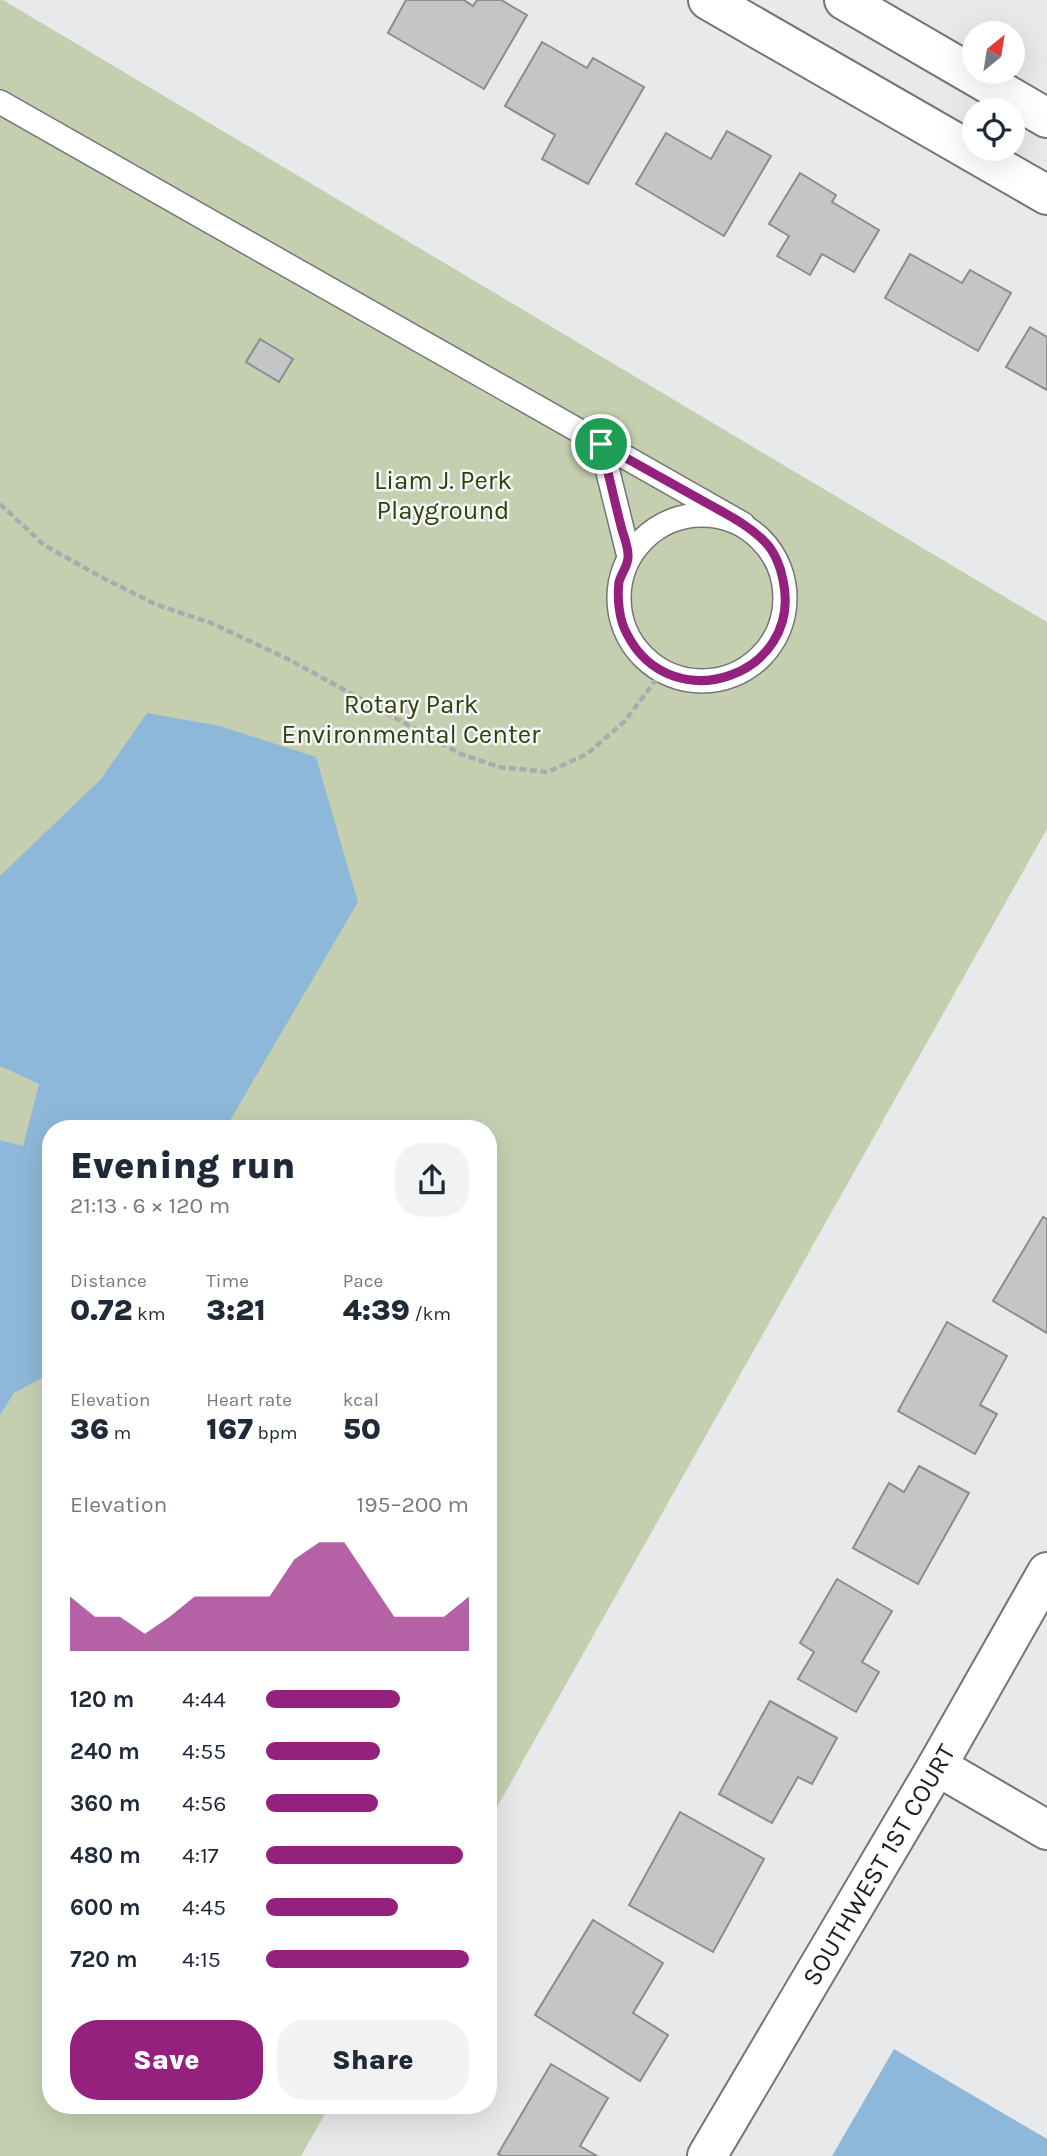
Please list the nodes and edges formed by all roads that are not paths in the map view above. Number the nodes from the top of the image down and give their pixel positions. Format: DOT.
graph roads {
  1 [pos="708,0"];
  2 [pos="844,0"];
  3 [pos="0,102"];
  4 [pos="1047,118"];
  5 [pos="1047,195"];
  6 [pos="601,444"];
  7 [pos="743,524"];
  8 [pos="629,557"];
  9 [pos="1047,1572"];
  10 [pos="937,1766"];
  11 [pos="1047,1830"];
  12 [pos="707,2156"];
  1 -- 5 [label="street"];
  2 -- 4 [label="street"];
  3 -- 6 [label="lane"];
  6 -- 7 [label="lane"];
  6 -- 8 [label="lane"];
  7 -- 8 [label="lane"];
  7 -- 8 [label="lane"];
  9 -- 10 [label="street, SOUTHWEST 1ST COURT"];
  10 -- 11 [label="street"];
  10 -- 12 [label="street, SOUTHWEST 1ST COURT"];
}
